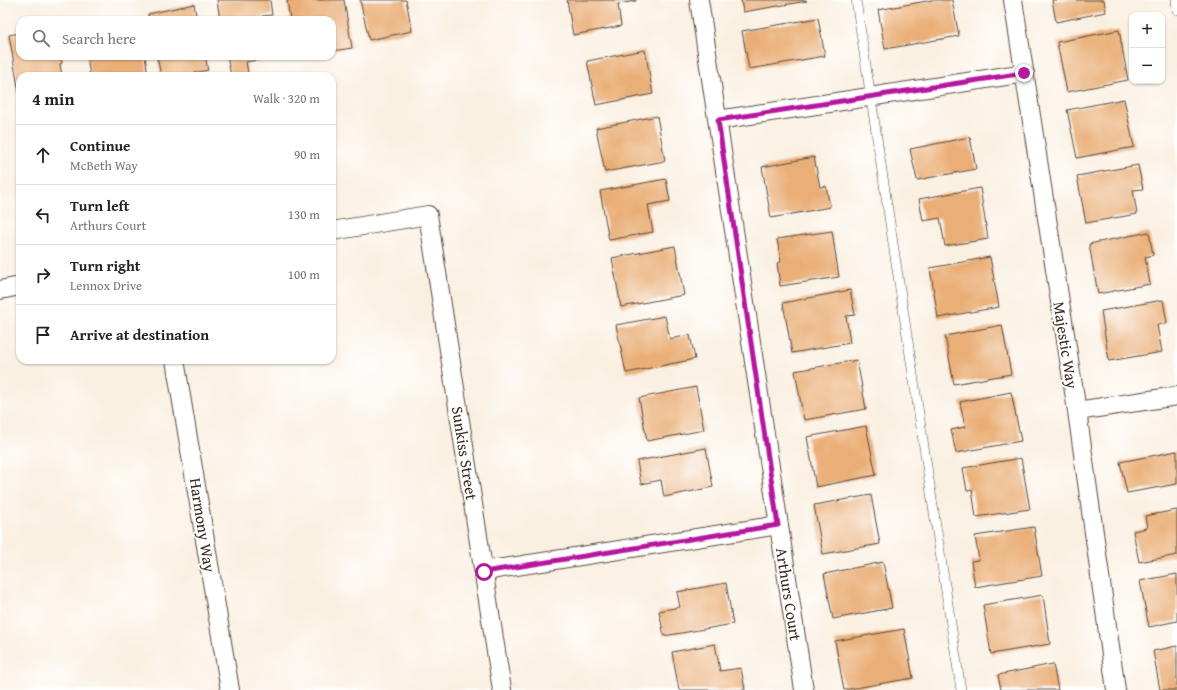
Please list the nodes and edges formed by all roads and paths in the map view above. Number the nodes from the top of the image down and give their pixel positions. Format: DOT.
graph roads {
  1 [pos="699,0"];
  2 [pos="856,0"];
  3 [pos="1013,0"];
  4 [pos="1176,0"];
  5 [pos="1177,10"];
  6 [pos="1024,73"];
  7 [pos="871,97"];
  8 [pos="718,120"];
  9 [pos="336,230"];
  10 [pos="16,287"];
  11 [pos="0,290"];
  12 [pos="176,364"];
  13 [pos="1177,396"];
  14 [pos="1076,411"];
  15 [pos="778,525"];
  16 [pos="484,572"];
  17 [pos="230,690"];
  18 [pos="502,690"];
  19 [pos="804,690"];
  20 [pos="962,690"];
  21 [pos="1116,690"];
  1 -- 8 [label="street, Arthurs Court"];
  2 -- 7 [label="lane"];
  3 -- 6 [label="street, Majestic Way"];
  4 -- 5 [label="lane"];
  6 -- 7 [label="street"];
  6 -- 14 [label="street, Majestic Way"];
  7 -- 8 [label="street"];
  7 -- 20 [label="lane"];
  8 -- 15 [label="street, Arthurs Court"];
  9 -- 16 [label="street, Sunkiss Street"];
  10 -- 11 [label="street"];
  12 -- 17 [label="street, Harmony Way"];
  13 -- 14 [label="street"];
  14 -- 21 [label="street, Majestic Way"];
  15 -- 16 [label="street"];
  15 -- 19 [label="street, Arthurs Court"];
  16 -- 18 [label="street, Sunkiss Street"];
}
